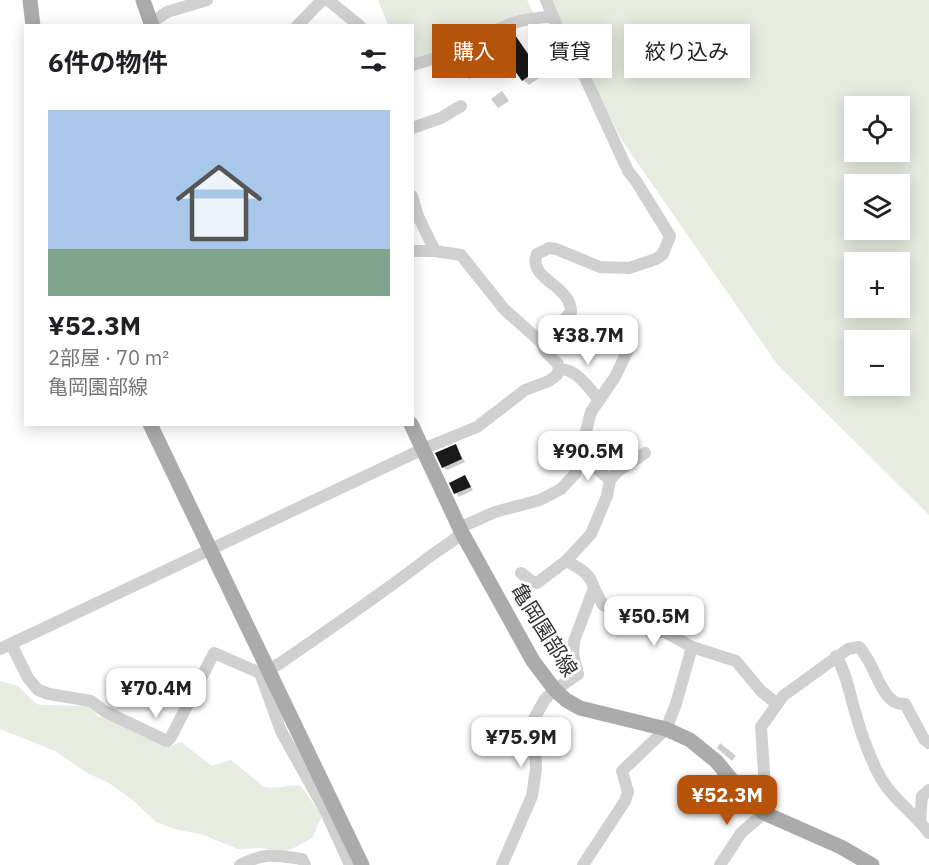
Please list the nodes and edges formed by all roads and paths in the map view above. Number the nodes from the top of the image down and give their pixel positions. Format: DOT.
graph roads {
  1 [pos="30,0"];
  2 [pos="143,0"];
  3 [pos="207,0"];
  4 [pos="322,0"];
  5 [pos="328,0"];
  6 [pos="546,0"];
  7 [pos="553,17"];
  8 [pos="33,24"];
  9 [pos="151,24"];
  10 [pos="299,24"];
  11 [pos="358,24"];
  12 [pos="414,64"];
  13 [pos="461,106"];
  14 [pos="414,127"];
  15 [pos="414,203"];
  16 [pos="414,251"];
  17 [pos="435,251"];
  18 [pos="542,343"];
  19 [pos="628,350"];
  20 [pos="560,369"];
  21 [pos="599,400"];
  22 [pos="151,426"];
  23 [pos="412,426"];
  24 [pos="423,449"];
  25 [pos="582,450"];
  26 [pos="645,453"];
  27 [pos="610,480"];
  28 [pos="460,531"];
  29 [pos="210,549"];
  30 [pos="566,561"];
  31 [pos="521,573"];
  32 [pos="594,588"];
  33 [pos="632,602"];
  34 [pos="660,632"];
  35 [pos="6,646"];
  36 [pos="692,647"];
  37 [pos="836,656"];
  38 [pos="264,671"];
  39 [pos="555,690"];
  40 [pos="777,704"];
  41 [pos="666,729"];
  42 [pos="929,743"];
  43 [pos="929,790"];
  44 [pos="760,809"];
  45 [pos="920,821"];
  46 [pos="929,833"];
  47 [pos="240,865"];
  48 [pos="304,865"];
  49 [pos="350,865"];
  50 [pos="362,865"];
  51 [pos="502,865"];
  52 [pos="583,865"];
  53 [pos="720,865"];
  54 [pos="872,865"];
  1 -- 8 [label="main road"];
  2 -- 9 [label="main road"];
  3 -- 9 [label="street"];
  4 -- 10 [label="street"];
  5 -- 11 [label="street"];
  6 -- 7 [label="street"];
  7 -- 12 [label="street"];
  7 -- 18 [label="street"];
  13 -- 14 [label="street"];
  15 -- 17 [label="street"];
  16 -- 17 [label="street"];
  17 -- 18 [label="street"];
  18 -- 20 [label="street"];
  19 -- 21 [label="street"];
  20 -- 21 [label="street"];
  20 -- 24 [label="street"];
  21 -- 25 [label="street"];
  22 -- 29 [label="main road"];
  23 -- 24 [label="main road, 亀岡園部線"];
  24 -- 28 [label="main road, 亀岡園部線"];
  24 -- 29 [label="street"];
  25 -- 27 [label="street"];
  25 -- 28 [label="street"];
  26 -- 27 [label="street"];
  27 -- 30 [label="street"];
  28 -- 38 [label="street"];
  28 -- 39 [label="main road, 亀岡園部線"];
  29 -- 35 [label="street"];
  29 -- 38 [label="main road"];
  30 -- 31 [label="street"];
  30 -- 32 [label="street"];
  32 -- 34 [label="street"];
  32 -- 39 [label="street"];
  33 -- 34 [label="street"];
  34 -- 36 [label="street"];
  35 -- 38 [label="street"];
  36 -- 40 [label="street"];
  36 -- 41 [label="street"];
  37 -- 40 [label="street"];
  37 -- 42 [label="street"];
  37 -- 45 [label="street"];
  38 -- 49 [label="street"];
  38 -- 50 [label="main road"];
  39 -- 41 [label="main road, 亀岡園部線"];
  39 -- 51 [label="street"];
  40 -- 44 [label="street"];
  41 -- 44 [label="main road, 亀岡園部線"];
  41 -- 52 [label="street"];
  43 -- 45 [label="street"];
  44 -- 53 [label="street"];
  44 -- 54 [label="main road, 亀岡園部線"];
  45 -- 46 [label="street"];
  47 -- 48 [label="street"];
}
